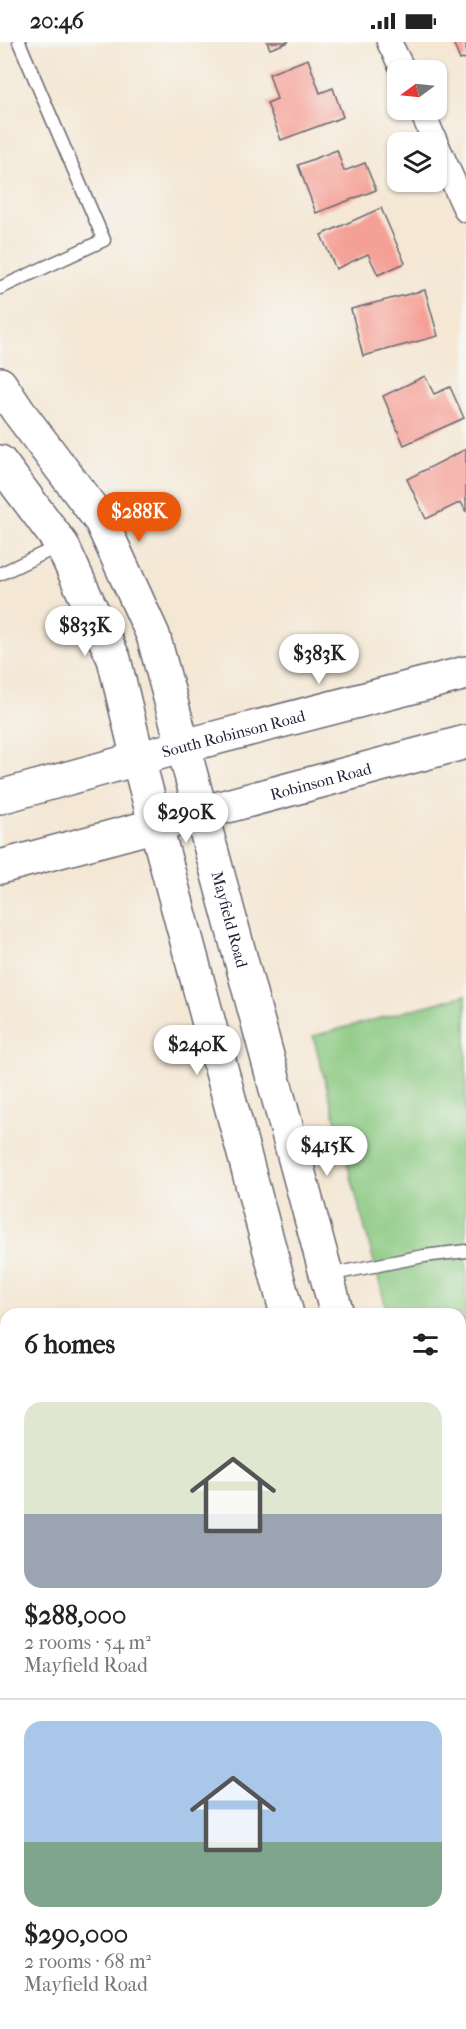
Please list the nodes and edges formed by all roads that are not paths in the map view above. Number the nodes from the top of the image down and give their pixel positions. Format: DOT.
graph roads {
  1 [pos="19,42"];
  2 [pos="389,42"];
  3 [pos="398,60"];
  4 [pos="426,120"];
  5 [pos="466,210"];
  6 [pos="0,288"];
  7 [pos="0,384"];
  8 [pos="0,462"];
  9 [pos="62,545"];
  10 [pos="0,574"];
  11 [pos="466,673"];
  12 [pos="466,741"];
  13 [pos="184,746"];
  14 [pos="138,759"];
  15 [pos="0,797"];
  16 [pos="203,813"];
  17 [pos="156,825"];
  18 [pos="0,867"];
  19 [pos="466,1251"];
  20 [pos="327,1275"];
  21 [pos="285,1308"];
  22 [pos="335,1308"];
  1 -- 6 [label="lane"];
  2 -- 3 [label="street"];
  4 -- 5 [label="street"];
  7 -- 13 [label="main road, Mayfield Road"];
  8 -- 9 [label="main road"];
  9 -- 10 [label="lane"];
  9 -- 14 [label="main road"];
  11 -- 13 [label="main road, South Robinson Road"];
  12 -- 16 [label="main road, Robinson Road"];
  13 -- 14 [label="main road, South Robinson Road"];
  13 -- 16 [label="main road, Mayfield Road"];
  14 -- 15 [label="main road, South Robinson Road"];
  14 -- 17 [label="main road"];
  16 -- 17 [label="main road, Robinson Road"];
  16 -- 20 [label="main road, Mayfield Road"];
  17 -- 18 [label="main road, Robinson Road"];
  17 -- 21 [label="main road"];
  19 -- 20 [label="lane"];
  20 -- 22 [label="main road, Mayfield Road"];
}
